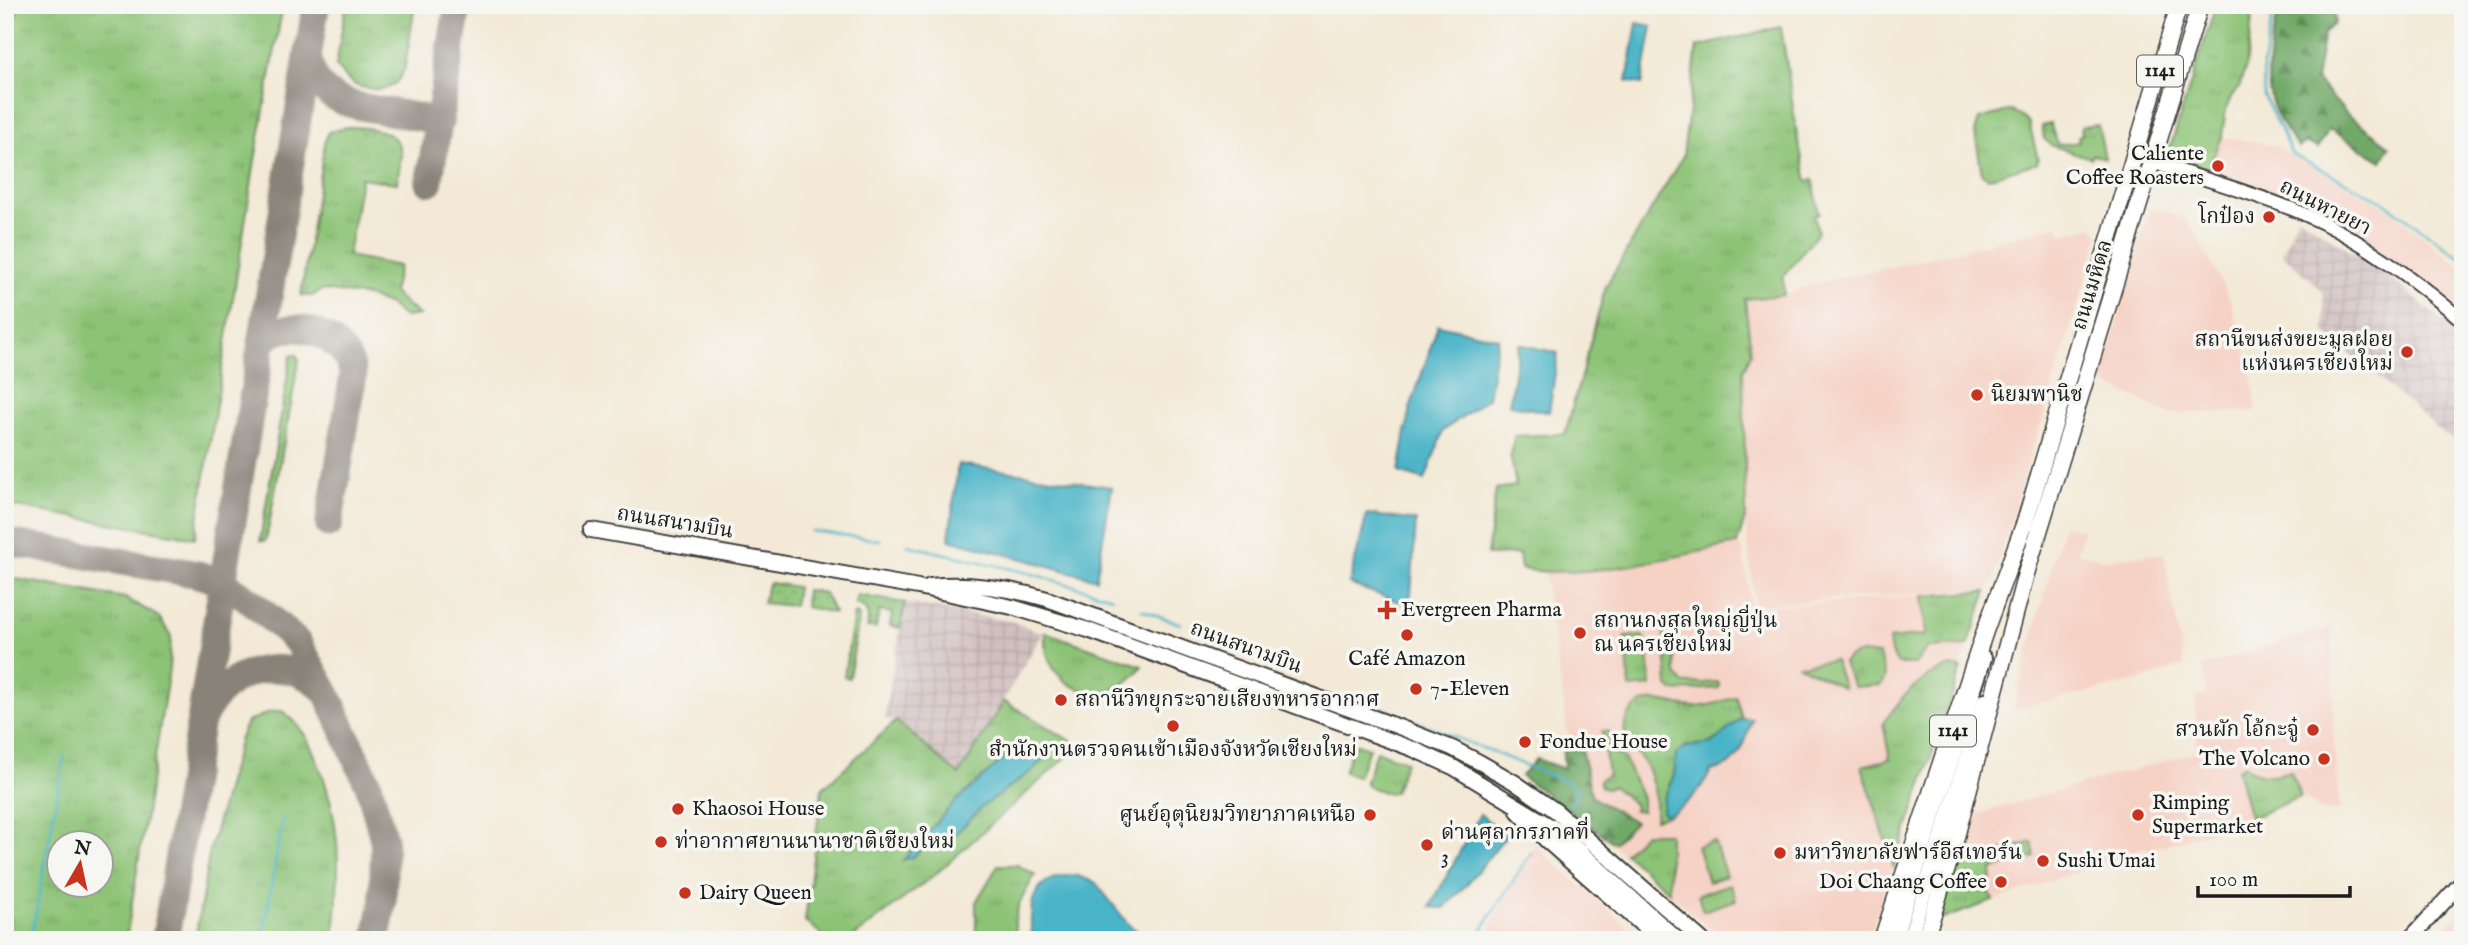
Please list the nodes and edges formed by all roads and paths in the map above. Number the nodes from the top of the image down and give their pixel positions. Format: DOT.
graph roads {
  1 [pos="2179,5"];
  2 [pos="2200,5"];
  3 [pos="2152,162"];
  4 [pos="2463,321"];
  5 [pos="2025,522"];
  6 [pos="591,530"];
  7 [pos="2025,577"];
  8 [pos="918,587"];
  9 [pos="1962,750"];
  10 [pos="1507,798"];
  11 [pos="2463,881"];
  12 [pos="1886,939"];
  13 [pos="1659,940"];
  14 [pos="1678,940"];
  15 [pos="1702,940"];
  16 [pos="1909,940"];
  17 [pos="1926,940"];
  18 [pos="2409,940"];
  1 -- 5 [label="main road, ถนนมหิดล / 1141"];
  2 -- 3 [label="main road, ถนนมหิดล / 1141"];
  3 -- 4 [label="street, ถนนหายยา"];
  3 -- 7 [label="main road, ถนนมหิดล / 1141"];
  5 -- 9 [label="main road, ถนนมหิดล / 1141"];
  5 -- 12 [label="main road, ถนนมหิดล / 1141"];
  6 -- 8 [label="main road, ถนนสนามบิน"];
  7 -- 9 [label="main road, ถนนมหิดล / 1141"];
  7 -- 17 [label="main road, ถนนมหิดล / 1141"];
  8 -- 10 [label="main road, ถนนสนามบิน"];
  8 -- 15 [label="main road, ถนนสนามบิน"];
  9 -- 12 [label="main road, ถนนมหิดล / 1141"];
  9 -- 16 [label="main road, ถนนมหิดล / 1141"];
  10 -- 13 [label="main road, ถนนสนามบิน"];
  10 -- 14 [label="main road, ถนนสนามบิน"];
  11 -- 18 [label="main road"];
}
